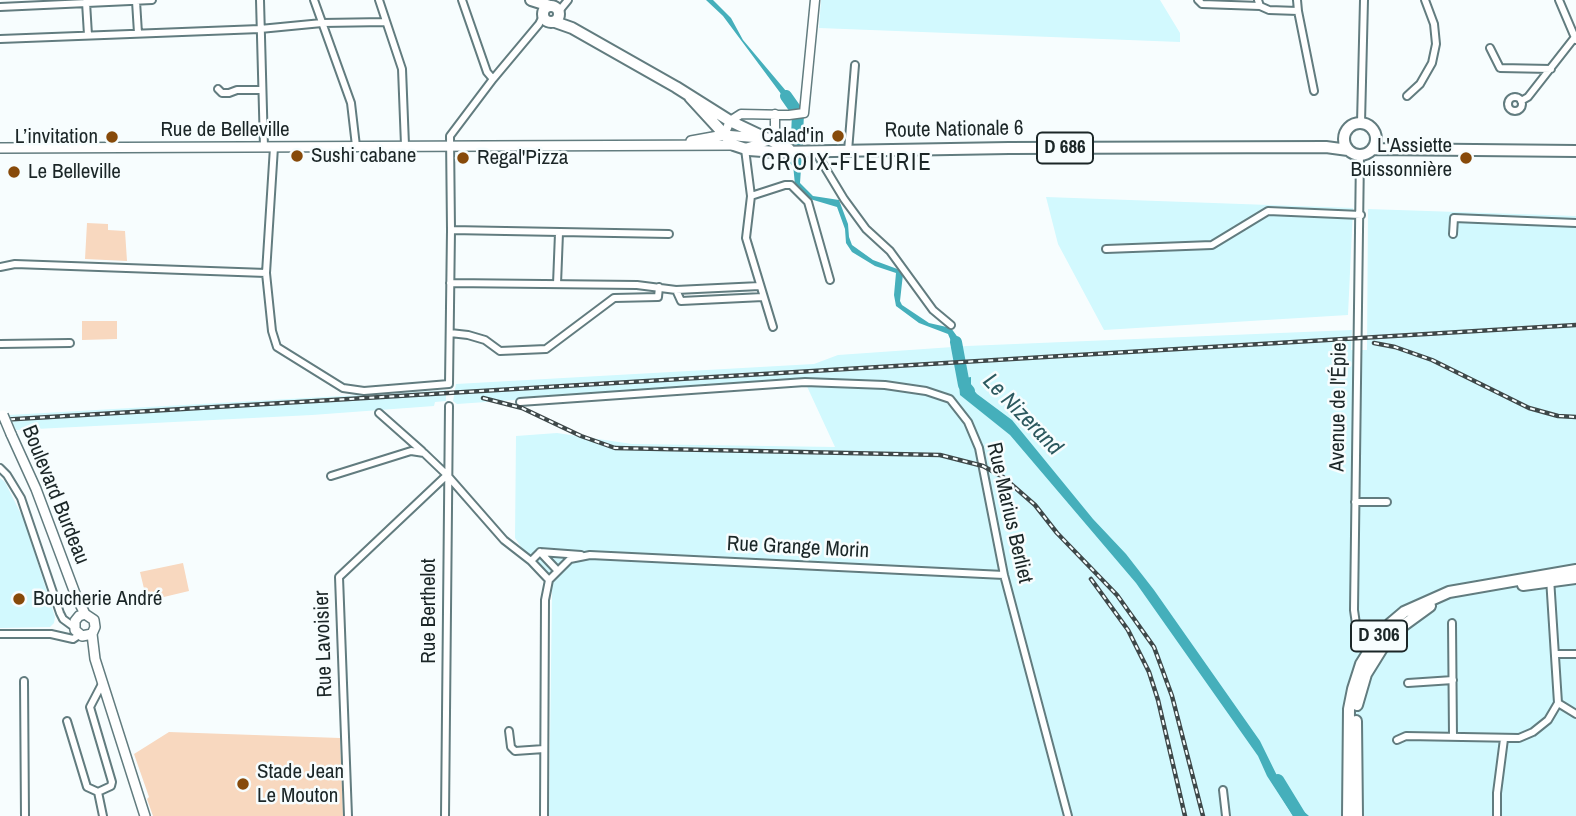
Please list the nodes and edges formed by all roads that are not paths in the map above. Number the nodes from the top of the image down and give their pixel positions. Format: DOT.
graph roads {
  1 [pos="152,0"];
  2 [pos="260,0"];
  3 [pos="314,0"];
  4 [pos="379,0"];
  5 [pos="461,0"];
  6 [pos="531,0"];
  7 [pos="815,0"];
  8 [pos="1198,0"];
  9 [pos="1297,0"];
  10 [pos="1364,0"];
  11 [pos="1425,0"];
  12 [pos="1559,0"];
  13 [pos="136,1"];
  14 [pos="567,1"];
  15 [pos="86,2"];
  16 [pos="1259,3"];
  17 [pos="0,7"];
  18 [pos="1297,11"];
  19 [pos="550,15"];
  20 [pos="386,22"];
  21 [pos="322,23"];
  22 [pos="260,29"];
  23 [pos="138,33"];
  24 [pos="88,35"];
  25 [pos="1576,38"];
  26 [pos="0,40"];
  27 [pos="1490,48"];
  28 [pos="855,65"];
  29 [pos="1551,69"];
  30 [pos="493,79"];
  31 [pos="218,89"];
  32 [pos="262,90"];
  33 [pos="1314,91"];
  34 [pos="1408,96"];
  35 [pos="690,97"];
  36 [pos="1521,101"];
  37 [pos="775,114"];
  38 [pos="730,121"];
  39 [pos="1362,123"];
  40 [pos="724,135"];
  41 [pos="1344,137"];
  42 [pos="765,139"];
  43 [pos="405,145"];
  44 [pos="450,145"];
  45 [pos="669,145"];
  46 [pos="1375,145"];
  47 [pos="356,146"];
  48 [pos="269,147"];
  49 [pos="739,147"];
  50 [pos="1326,147"];
  51 [pos="0,148"];
  52 [pos="798,150"];
  53 [pos="1348,150"];
  54 [pos="1576,150"];
  55 [pos="816,151"];
  56 [pos="848,151"];
  57 [pos="1360,155"];
  58 [pos="751,196"];
  59 [pos="1361,215"];
  60 [pos="1576,223"];
  61 [pos="452,230"];
  62 [pos="559,233"];
  63 [pos="669,234"];
  64 [pos="1453,234"];
  65 [pos="1105,249"];
  66 [pos="0,267"];
  67 [pos="266,273"];
  68 [pos="830,280"];
  69 [pos="450,283"];
  70 [pos="557,284"];
  71 [pos="760,286"];
  72 [pos="659,287"];
  73 [pos="676,290"];
  74 [pos="763,297"];
  75 [pos="951,325"];
  76 [pos="773,327"];
  77 [pos="450,333"];
  78 [pos="70,343"];
  79 [pos="0,344"];
  80 [pos="520,402"];
  81 [pos="449,406"];
  82 [pos="1,412"];
  83 [pos="379,413"];
  84 [pos="424,453"];
  85 [pos="0,468"];
  86 [pos="447,475"];
  87 [pos="331,476"];
  88 [pos="1355,502"];
  89 [pos="1388,502"];
  90 [pos="540,552"];
  91 [pos="590,555"];
  92 [pos="531,561"];
  93 [pos="557,570"];
  94 [pos="1576,570"];
  95 [pos="1004,575"];
  96 [pos="1550,577"];
  97 [pos="1576,578"];
  98 [pos="549,580"];
  99 [pos="1452,623"];
  100 [pos="80,626"];
  101 [pos="0,634"];
  102 [pos="1380,643"];
  103 [pos="1556,654"];
  104 [pos="1576,654"];
  105 [pos="1452,680"];
  106 [pos="24,681"];
  107 [pos="1408,683"];
  108 [pos="102,684"];
  109 [pos="1558,703"];
  110 [pos="1576,714"];
  111 [pos="66,721"];
  112 [pos="509,731"];
  113 [pos="1453,737"];
  114 [pos="1504,739"];
  115 [pos="1396,740"];
  116 [pos="544,749"];
  117 [pos="1223,790"];
  118 [pos="98,792"];
  119 [pos="24,816"];
  120 [pos="103,816"];
  121 [pos="145,816"];
  122 [pos="348,816"];
  123 [pos="445,816"];
  124 [pos="544,816"];
  125 [pos="1068,816"];
  126 [pos="1226,816"];
  127 [pos="1348,816"];
  128 [pos="1357,816"];
  129 [pos="1497,816"];
  1 -- 13 [label="street"];
  2 -- 22 [label="street"];
  3 -- 21 [label="street"];
  4 -- 20 [label="street"];
  5 -- 30 [label="street"];
  6 -- 19 [label="main road"];
  7 -- 37 [label="street"];
  8 -- 16 [label="street"];
  9 -- 18 [label="street"];
  10 -- 39 [label="street"];
  11 -- 34 [label="street"];
  12 -- 25 [label="street"];
  13 -- 15 [label="street"];
  13 -- 23 [label="street"];
  14 -- 19 [label="street"];
  15 -- 17 [label="street"];
  15 -- 24 [label="street"];
  16 -- 18 [label="street"];
  18 -- 33 [label="street"];
  19 -- 30 [label="street"];
  19 -- 35 [label="main road"];
  20 -- 21 [label="street"];
  20 -- 43 [label="street"];
  21 -- 22 [label="street"];
  21 -- 47 [label="street"];
  22 -- 23 [label="street"];
  22 -- 32 [label="street"];
  23 -- 24 [label="street"];
  24 -- 26 [label="street"];
  25 -- 29 [label="street"];
  27 -- 29 [label="street"];
  28 -- 56 [label="street"];
  29 -- 36 [label="street"];
  30 -- 44 [label="street"];
  31 -- 32 [label="street"];
  32 -- 48 [label="street"];
  35 -- 38 [label="main road"];
  35 -- 40 [label="main road"];
  37 -- 38 [label="street"];
  37 -- 42 [label="street"];
  38 -- 40 [label="street"];
  38 -- 42 [label="main road"];
  39 -- 41 [label="main road"];
  39 -- 46 [label="main road"];
  40 -- 42 [label="main road, Route Nationale 6 / D 686"];
  40 -- 45 [label="main road, Route Nationale 6 / D 686"];
  40 -- 49 [label="main road"];
  41 -- 50 [label="main road, Route Nationale 6"];
  41 -- 53 [label="main road"];
  42 -- 49 [label="street"];
  42 -- 52 [label="main road, Route Nationale 6 / D 686"];
  43 -- 44 [label="main road, Rue de Belleville / D 686"];
  43 -- 47 [label="main road, Rue de Belleville / D 686"];
  44 -- 45 [label="main road, Route Nationale 6 / D 686"];
  44 -- 61 [label="street"];
  45 -- 49 [label="main road, Route Nationale 6 / D 686"];
  46 -- 54 [label="main road"];
  46 -- 57 [label="main road"];
  47 -- 48 [label="main road, Rue de Belleville / D 686"];
  48 -- 51 [label="main road, Rue de Belleville / D 686"];
  48 -- 67 [label="street"];
  49 -- 52 [label="main road, Route Nationale 6 / D 686"];
  49 -- 58 [label="street"];
  50 -- 53 [label="main road, Route Nationale 6 / D 686"];
  50 -- 56 [label="main road, Route Nationale 6 / D 686"];
  52 -- 55 [label="main road, Route Nationale 6 / D 686"];
  53 -- 57 [label="main road"];
  55 -- 56 [label="main road, Route Nationale 6 / D 686"];
  55 -- 75 [label="street"];
  57 -- 59 [label="street, Avenue de l'Épie"];
  58 -- 68 [label="street"];
  58 -- 71 [label="street"];
  59 -- 65 [label="street"];
  59 -- 88 [label="street, Avenue de l'Épie"];
  60 -- 64 [label="street"];
  61 -- 62 [label="street"];
  61 -- 69 [label="street"];
  62 -- 63 [label="street"];
  62 -- 70 [label="street"];
  66 -- 67 [label="street"];
  67 -- 77 [label="street"];
  69 -- 70 [label="street"];
  69 -- 77 [label="street"];
  70 -- 72 [label="street"];
  71 -- 73 [label="street"];
  71 -- 74 [label="street"];
  72 -- 73 [label="street"];
  72 -- 77 [label="street"];
  73 -- 74 [label="street"];
  74 -- 76 [label="street"];
  78 -- 79 [label="street"];
  80 -- 95 [label="street, Rue Marius Berliet"];
  81 -- 86 [label="street, Rue Berthelot"];
  82 -- 100 [label="main road, Boulevard Burdeau, bridge"];
  83 -- 84 [label="street"];
  84 -- 86 [label="street"];
  84 -- 87 [label="street"];
  85 -- 100 [label="street"];
  86 -- 92 [label="street"];
  86 -- 122 [label="street, Rue Lavoisier"];
  86 -- 123 [label="street, Rue Berthelot"];
  88 -- 89 [label="street"];
  88 -- 102 [label="street, Avenue de l'Épie"];
  90 -- 91 [label="street, Rue Grange Morin"];
  90 -- 92 [label="street"];
  90 -- 93 [label="street"];
  91 -- 93 [label="street, Rue Grange Morin"];
  91 -- 95 [label="street, Rue Grange Morin"];
  92 -- 98 [label="street"];
  93 -- 98 [label="street"];
  94 -- 96 [label="main road, D 306"];
  95 -- 125 [label="street, Rue Marius Berliet"];
  96 -- 97 [label="main road, D 306"];
  96 -- 102 [label="main road, D 306"];
  96 -- 103 [label="street"];
  98 -- 116 [label="street"];
  99 -- 105 [label="street"];
  100 -- 101 [label="street"];
  100 -- 108 [label="main road, Boulevard Burdeau"];
  102 -- 127 [label="main road, D 306"];
  102 -- 128 [label="main road, D 306"];
  103 -- 104 [label="street"];
  103 -- 109 [label="street"];
  105 -- 107 [label="street"];
  105 -- 113 [label="street"];
  106 -- 119 [label="street"];
  108 -- 118 [label="street"];
  108 -- 121 [label="main road, Boulevard Burdeau"];
  109 -- 110 [label="street"];
  109 -- 114 [label="street"];
  111 -- 118 [label="street"];
  112 -- 116 [label="street"];
  113 -- 114 [label="street"];
  113 -- 115 [label="street"];
  114 -- 129 [label="street"];
  116 -- 124 [label="street"];
  117 -- 126 [label="street"];
  118 -- 120 [label="street"];
}
